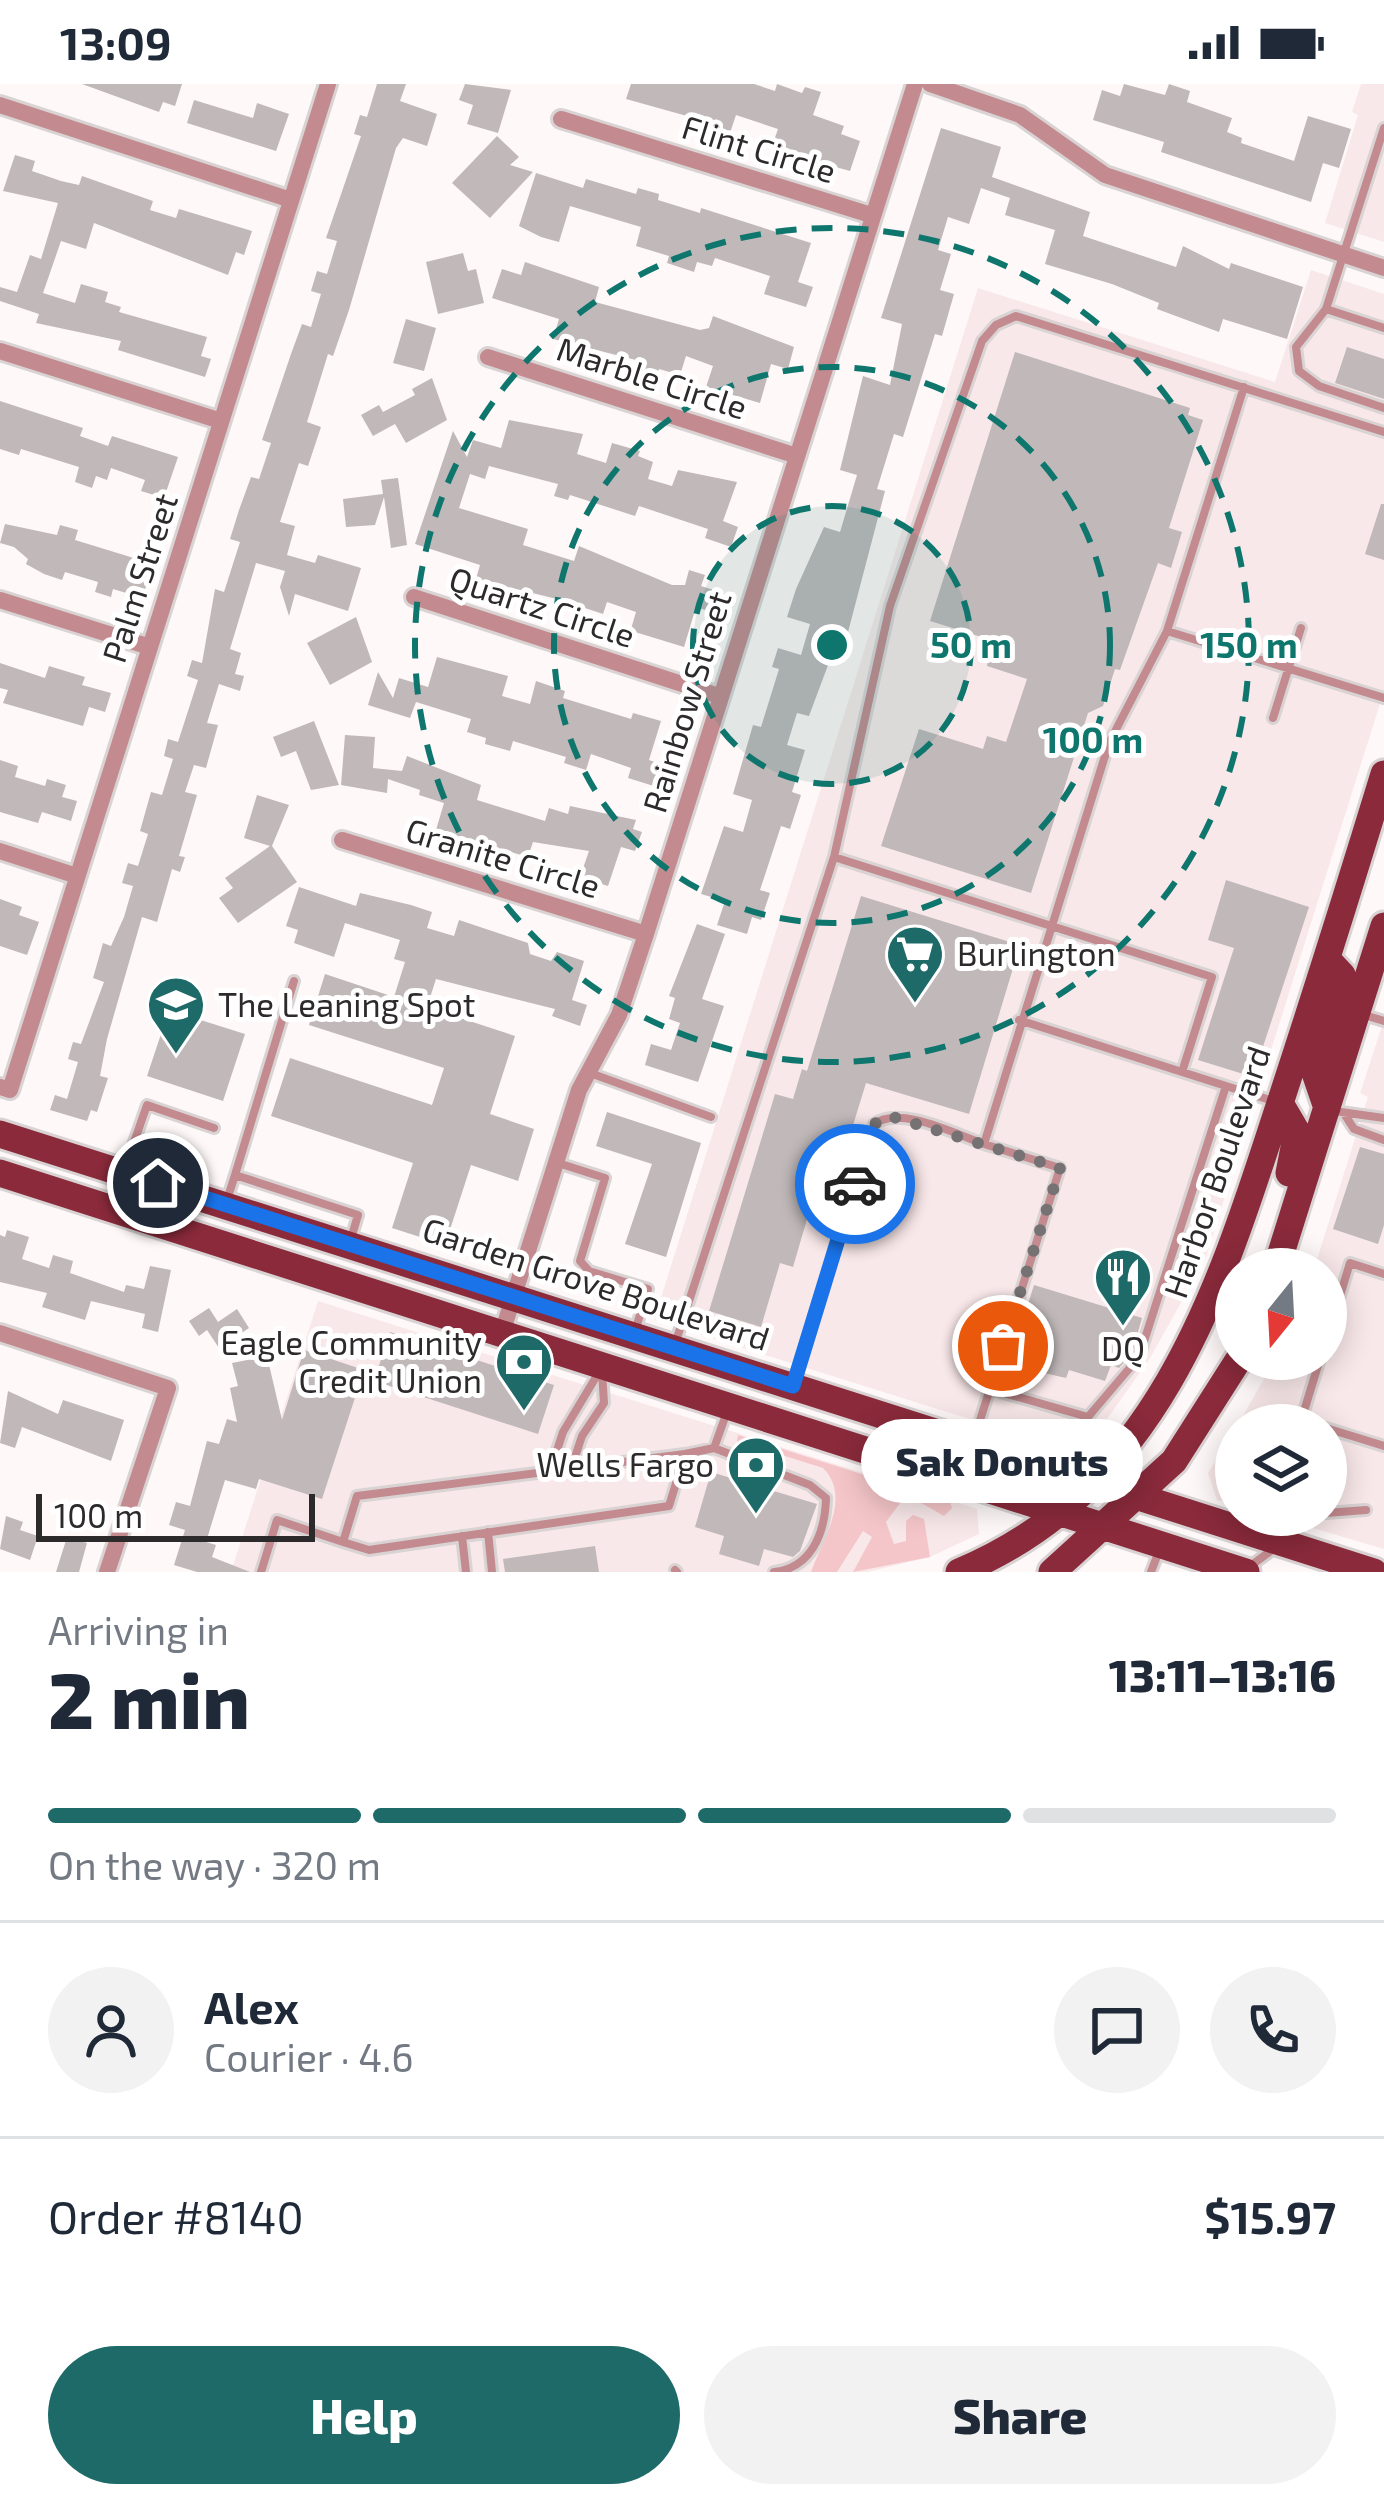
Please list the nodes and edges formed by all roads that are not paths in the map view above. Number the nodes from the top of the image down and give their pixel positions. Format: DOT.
graph roads {
  1 [pos="328,84"];
  2 [pos="914,84"];
  3 [pos="930,84"];
  4 [pos="0,105"];
  5 [pos="561,119"];
  6 [pos="1384,128"];
  7 [pos="291,200"];
  8 [pos="872,215"];
  9 [pos="1344,255"];
  10 [pos="1384,268"];
  11 [pos="1326,309"];
  12 [pos="1384,328"];
  13 [pos="0,352"];
  14 [pos="488,356"];
  15 [pos="1244,387"];
  16 [pos="1384,408"];
  17 [pos="221,421"];
  18 [pos="1384,432"];
  19 [pos="797,456"];
  20 [pos="414,597"];
  21 [pos="0,600"];
  22 [pos="1301,628"];
  23 [pos="1167,631"];
  24 [pos="149,647"];
  25 [pos="1288,668"];
  26 [pos="719,696"];
  27 [pos="1384,698"];
  28 [pos="1273,718"];
  29 [pos="1384,774"];
  30 [pos="342,840"];
  31 [pos="0,851"];
  32 [pos="834,857"];
  33 [pos="77,876"];
  34 [pos="1050,926"];
  35 [pos="1384,926"];
  36 [pos="646,934"];
  37 [pos="1327,959"];
  38 [pos="294,981"];
  39 [pos="1371,1017"];
  40 [pos="1019,1020"];
  41 [pos="589,1072"];
  42 [pos="1182,1072"];
  43 [pos="1226,1086"];
  44 [pos="5,1088"];
  45 [pos="1280,1103"];
  46 [pos="1336,1112"];
  47 [pos="710,1117"];
  48 [pos="1384,1118"];
  49 [pos="214,1128"];
  50 [pos="0,1134"];
  51 [pos="1384,1140"];
  52 [pos="984,1144"];
  53 [pos="556,1162"];
  54 [pos="124,1172"];
  55 [pos="0,1173"];
  56 [pos="235,1175"];
  57 [pos="226,1204"];
  58 [pos="1286,1239"];
  59 [pos="350,1244"];
  60 [pos="1283,1248"];
  61 [pos="1347,1273"];
  62 [pos="1384,1274"];
  63 [pos="514,1295"];
  64 [pos="624,1330"];
  65 [pos="0,1333"];
  66 [pos="502,1333"];
  67 [pos="674,1346"];
  68 [pos="602,1364"];
  69 [pos="1226,1380"];
  70 [pos="793,1386"];
  71 [pos="990,1389"];
  72 [pos="717,1401"];
  73 [pos="1347,1435"];
  74 [pos="973,1443"];
  75 [pos="1384,1446"];
  76 [pos="714,1448"];
  77 [pos="685,1454"];
  78 [pos="571,1469"];
  79 [pos="550,1472"];
  80 [pos="1091,1482"];
  81 [pos="1138,1497"];
  82 [pos="1058,1510"];
  83 [pos="1366,1510"];
  84 [pos="1347,1511"];
  85 [pos="1108,1526"];
  86 [pos="488,1532"];
  87 [pos="462,1536"];
  88 [pos="343,1542"];
  89 [pos="1282,1543"];
  90 [pos="1161,1544"];
  91 [pos="107,1572"];
  92 [pos="261,1572"];
  93 [pos="466,1572"];
  94 [pos="491,1572"];
  95 [pos="774,1572"];
  96 [pos="959,1572"];
  97 [pos="1052,1572"];
  98 [pos="1151,1572"];
  99 [pos="1245,1572"];
  100 [pos="1374,1572"];
  1 -- 7 [label="street, Palm Street"];
  2 -- 8 [label="street, Rainbow Street"];
  3 -- 9 [label="street"];
  4 -- 7 [label="street"];
  5 -- 8 [label="street, Flint Circle"];
  6 -- 9 [label="lane"];
  7 -- 17 [label="street, Palm Street"];
  8 -- 19 [label="street, Rainbow Street"];
  9 -- 10 [label="street"];
  9 -- 11 [label="lane"];
  11 -- 12 [label="lane"];
  11 -- 16 [label="lane"];
  13 -- 17 [label="street"];
  14 -- 19 [label="street, Marble Circle"];
  15 -- 18 [label="lane"];
  15 -- 23 [label="lane"];
  15 -- 32 [label="lane"];
  17 -- 24 [label="street, Palm Street"];
  19 -- 26 [label="street, Rainbow Street"];
  20 -- 26 [label="street, Quartz Circle"];
  21 -- 24 [label="street"];
  22 -- 25 [label="lane"];
  23 -- 25 [label="lane"];
  23 -- 34 [label="lane"];
  24 -- 33 [label="street, Palm Street"];
  25 -- 27 [label="lane"];
  25 -- 28 [label="lane"];
  26 -- 36 [label="street, Rainbow Street"];
  29 -- 37 [label="main road, Harbor Boulevard"];
  30 -- 36 [label="street, Granite Circle"];
  31 -- 33 [label="street"];
  32 -- 34 [label="lane"];
  32 -- 67 [label="lane"];
  33 -- 44 [label="street, Palm Street"];
  34 -- 40 [label="lane"];
  34 -- 42 [label="lane"];
  35 -- 39 [label="main road"];
  36 -- 41 [label="street, Rainbow Street"];
  37 -- 45 [label="main road, Harbor Boulevard"];
  37 -- 46 [label="main road"];
  38 -- 56 [label="lane"];
  39 -- 46 [label="main road"];
  40 -- 42 [label="lane"];
  40 -- 52 [label="lane"];
  41 -- 47 [label="lane"];
  41 -- 53 [label="street, Rainbow Street"];
  42 -- 43 [label="lane"];
  43 -- 45 [label="lane"];
  43 -- 71 [label="lane"];
  45 -- 58 [label="main road"];
  45 -- 80 [label="main road, Harbor Boulevard"];
  46 -- 48 [label="lane"];
  46 -- 51 [label="lane"];
  46 -- 58 [label="main road"];
  49 -- 54 [label="lane"];
  50 -- 54 [label="main road, Garden Grove Boulevard"];
  52 -- 70 [label="lane"];
  52 -- 71 [label="lane"];
  53 -- 63 [label="street, Rainbow Street"];
  53 -- 64 [label="lane"];
  54 -- 57 [label="main road, Garden Grove Boulevard"];
  55 -- 66 [label="main road"];
  56 -- 57 [label="lane"];
  56 -- 59 [label="lane"];
  57 -- 59 [label="main road, Garden Grove Boulevard"];
  58 -- 60 [label="main road"];
  59 -- 63 [label="main road, Garden Grove Boulevard"];
  61 -- 62 [label="lane"];
  63 -- 64 [label="main road, Garden Grove Boulevard"];
  63 -- 66 [label="street, Rainbow Street"];
  64 -- 67 [label="main road, Garden Grove Boulevard"];
  64 -- 68 [label="lane"];
  65 -- 91 [label="street"];
  66 -- 68 [label="main road"];
  67 -- 70 [label="main road, Garden Grove Boulevard"];
  68 -- 72 [label="main road"];
  68 -- 78 [label="lane"];
  68 -- 79 [label="lane"];
  69 -- 81 [label="main road"];
  70 -- 72 [label="main road"];
  70 -- 74 [label="main road, Garden Grove Boulevard"];
  71 -- 74 [label="lane"];
  72 -- 76 [label="lane"];
  72 -- 82 [label="main road"];
  73 -- 75 [label="lane"];
  74 -- 80 [label="main road, Garden Grove Boulevard"];
  76 -- 77 [label="lane"];
  76 -- 95 [label="lane"];
  77 -- 78 [label="lane"];
  77 -- 86 [label="lane"];
  78 -- 79 [label="lane"];
  79 -- 88 [label="lane"];
  80 -- 81 [label="main road, Garden Grove Boulevard"];
  80 -- 82 [label="main road, Harbor Boulevard"];
  81 -- 85 [label="main road"];
  81 -- 89 [label="main road, Garden Grove Boulevard"];
  82 -- 85 [label="main road"];
  82 -- 96 [label="main road, Harbor Boulevard"];
  83 -- 84 [label="lane"];
  85 -- 90 [label="main road"];
  85 -- 97 [label="main road"];
  86 -- 87 [label="lane"];
  86 -- 94 [label="lane"];
  87 -- 88 [label="lane"];
  87 -- 93 [label="lane"];
  88 -- 92 [label="lane"];
  89 -- 99 [label="lane"];
  89 -- 100 [label="main road, Garden Grove Boulevard"];
  90 -- 98 [label="lane"];
  90 -- 99 [label="main road"];
}
